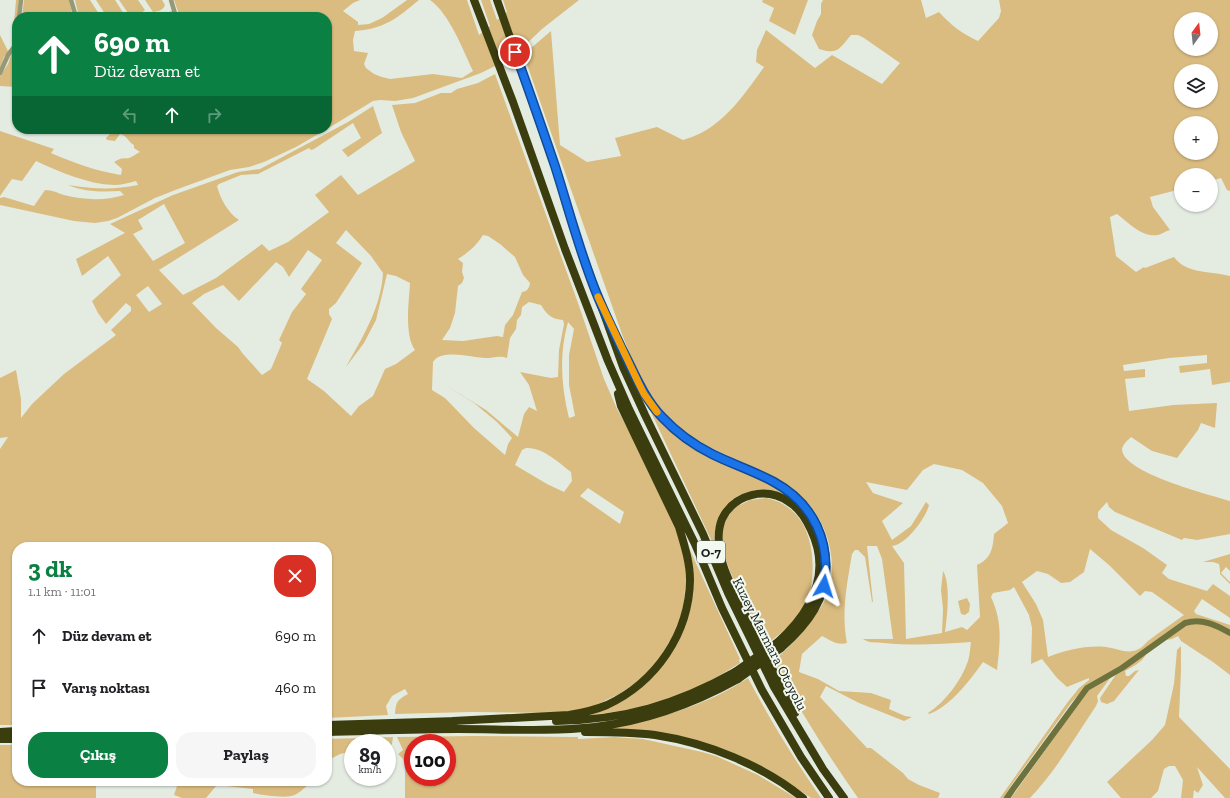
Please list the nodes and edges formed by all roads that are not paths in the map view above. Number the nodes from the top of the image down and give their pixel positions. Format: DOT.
graph roads {
  1 [pos="22,0"];
  2 [pos="71,0"];
  3 [pos="171,0"];
  4 [pos="474,0"];
  5 [pos="497,0"];
  6 [pos="20,12"];
  7 [pos="75,12"];
  8 [pos="174,12"];
  9 [pos="12,50"];
  10 [pos="0,73"];
  11 [pos="598,297"];
  12 [pos="608,361"];
  13 [pos="1230,633"];
  14 [pos="780,645"];
  15 [pos="332,725"];
  16 [pos="454,725"];
  17 [pos="12,731"];
  18 [pos="0,732"];
  19 [pos="332,732"];
  20 [pos="0,739"];
  21 [pos="12,739"];
  22 [pos="823,769"];
  23 [pos="804,798"];
  24 [pos="829,798"];
  25 [pos="844,798"];
  26 [pos="1007,798"];
  1 -- 6 [label="street"];
  2 -- 7 [label="street"];
  3 -- 8 [label="street"];
  4 -- 12 [label="highway, Kuzey Marmara Otoyolu / O-7"];
  5 -- 11 [label="highway, O-7"];
  9 -- 10 [label="street"];
  11 -- 14 [label="highway"];
  11 -- 22 [label="highway, Kuzey Marmara Otoyolu / O-7"];
  12 -- 16 [label="highway"];
  12 -- 24 [label="highway, Kuzey Marmara Otoyolu / O-7"];
  13 -- 26 [label="street"];
  14 -- 16 [label="highway, bridge"];
  14 -- 22 [label="highway"];
  15 -- 16 [label="highway"];
  16 -- 19 [label="highway"];
  16 -- 23 [label="highway"];
  17 -- 18 [label="highway"];
  20 -- 21 [label="highway"];
  22 -- 25 [label="highway, Kuzey Marmara Otoyolu / O-7"];
}
